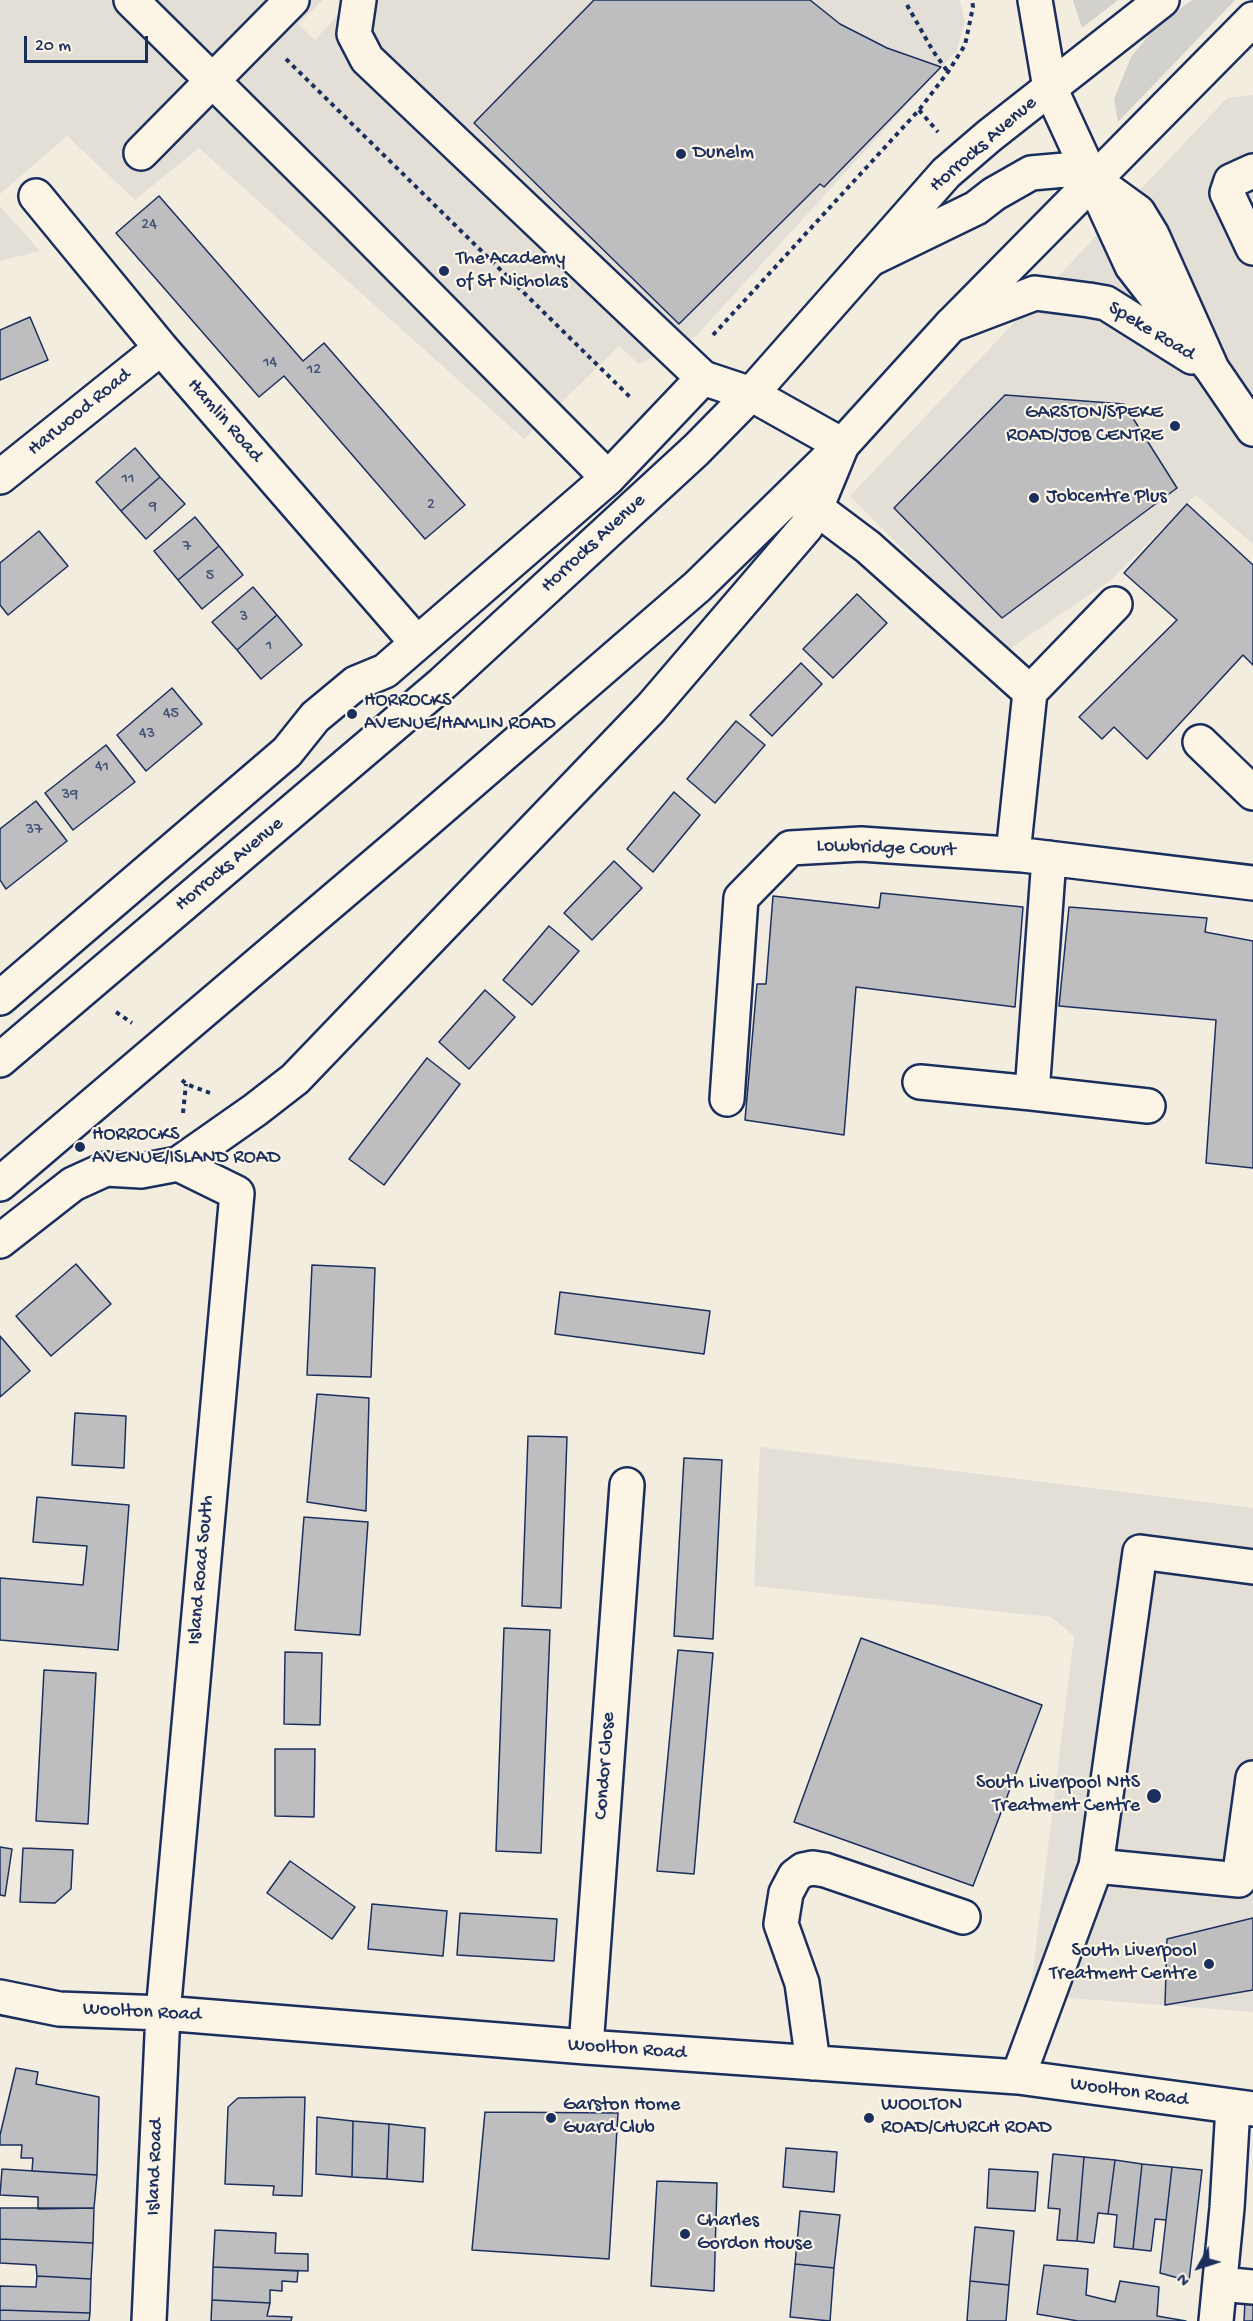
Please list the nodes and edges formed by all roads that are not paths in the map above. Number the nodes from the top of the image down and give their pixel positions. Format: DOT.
graph roads {
  1 [pos="131,0"];
  2 [pos="292,0"];
  3 [pos="359,0"];
  4 [pos="1035,0"];
  5 [pos="1162,0"];
  6 [pos="1253,20"];
  7 [pos="1238,49"];
  8 [pos="213,81"];
  9 [pos="1050,88"];
  10 [pos="141,153"];
  11 [pos="1253,171"];
  12 [pos="1094,180"];
  13 [pos="36,196"];
  14 [pos="1253,248"];
  15 [pos="869,260"];
  16 [pos="951,325"];
  17 [pos="161,348"];
  18 [pos="1212,369"];
  19 [pos="703,378"];
  20 [pos="751,394"];
  21 [pos="1253,429"];
  22 [pos="842,445"];
  23 [pos="0,477"];
  24 [pos="608,478"];
  25 [pos="816,508"];
  26 [pos="1115,604"];
  27 [pos="417,643"];
  28 [pos="1030,692"];
  29 [pos="1200,742"];
  30 [pos="1253,793"];
  31 [pos="1013,855"];
  32 [pos="1049,858"];
  33 [pos="1253,883"];
  34 [pos="0,998"];
  35 [pos="0,1060"];
  36 [pos="920,1082"];
  37 [pos="1032,1093"];
  38 [pos="726,1099"];
  39 [pos="1148,1106"];
  40 [pos="178,1164"];
  41 [pos="0,1184"];
  42 [pos="0,1241"];
  43 [pos="627,1485"];
  44 [pos="1253,1567"];
  45 [pos="1253,1778"];
  46 [pos="1096,1866"];
  47 [pos="963,1917"];
  48 [pos="0,1997"];
  49 [pos="163,2013"];
  50 [pos="586,2047"];
  51 [pos="813,2063"];
  52 [pos="1018,2077"];
  53 [pos="1243,2108"];
  54 [pos="1220,2284"];
  55 [pos="1253,2287"];
  56 [pos="149,2321"];
  57 [pos="1216,2321"];
  1 -- 8 [label="main road"];
  2 -- 8 [label="main road"];
  3 -- 19 [label="main road"];
  4 -- 9 [label="main road, Speke Road"];
  5 -- 9 [label="main road, Horrocks Avenue"];
  6 -- 7 [label="main road"];
  7 -- 12 [label="main road"];
  8 -- 10 [label="main road"];
  8 -- 24 [label="main road"];
  9 -- 12 [label="main road, Speke Road"];
  9 -- 15 [label="main road, Horrocks Avenue"];
  11 -- 14 [label="main road"];
  12 -- 15 [label="main road"];
  12 -- 16 [label="main road"];
  12 -- 18 [label="main road, Speke Road"];
  13 -- 17 [label="main road, Hamlin Road"];
  15 -- 20 [label="main road, Horrocks Avenue"];
  16 -- 18 [label="main road, Speke Road"];
  16 -- 22 [label="main road"];
  17 -- 23 [label="main road, Harwood Road"];
  17 -- 27 [label="main road, Hamlin Road"];
  18 -- 21 [label="main road, Speke Road"];
  19 -- 20 [label="main road"];
  19 -- 24 [label="main road, Horrocks Avenue"];
  20 -- 22 [label="main road"];
  20 -- 35 [label="main road, Horrocks Avenue"];
  22 -- 25 [label="main road"];
  22 -- 41 [label="main road"];
  24 -- 27 [label="main road, Horrocks Avenue"];
  25 -- 28 [label="main road"];
  25 -- 40 [label="main road"];
  26 -- 28 [label="main road"];
  27 -- 34 [label="main road, Horrocks Avenue"];
  28 -- 31 [label="main road"];
  29 -- 30 [label="main road"];
  31 -- 32 [label="main road, Lowbridge Court"];
  31 -- 38 [label="main road, Lowbridge Court"];
  32 -- 33 [label="main road, Lowbridge Court"];
  32 -- 37 [label="main road"];
  36 -- 37 [label="main road"];
  37 -- 39 [label="main road"];
  40 -- 42 [label="main road"];
  40 -- 49 [label="main road, Island Road South"];
  43 -- 50 [label="main road, Condor Close"];
  44 -- 46 [label="main road"];
  45 -- 46 [label="main road"];
  46 -- 52 [label="main road"];
  47 -- 51 [label="main road"];
  48 -- 49 [label="main road, Woolton Road"];
  49 -- 50 [label="main road, Woolton Road"];
  49 -- 56 [label="main road, Island Road"];
  50 -- 51 [label="main road, Woolton Road"];
  51 -- 52 [label="main road, Woolton Road"];
  52 -- 53 [label="main road, Woolton Road"];
  53 -- 54 [label="main road"];
  54 -- 55 [label="main road"];
  54 -- 57 [label="main road"];
}
